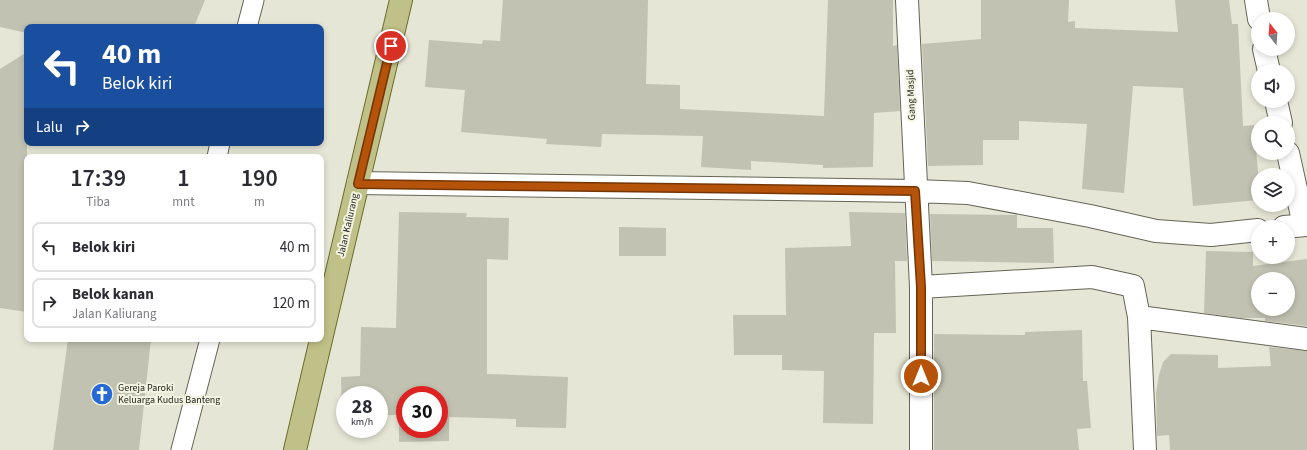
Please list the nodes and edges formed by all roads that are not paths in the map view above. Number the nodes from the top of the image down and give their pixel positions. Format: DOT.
graph roads {
  1 [pos="254,0"];
  2 [pos="402,0"];
  3 [pos="907,0"];
  4 [pos="1256,0"];
  5 [pos="1258,12"];
  6 [pos="248,24"];
  7 [pos="1289,160"];
  8 [pos="358,184"];
  9 [pos="915,191"];
  10 [pos="1298,225"];
  11 [pos="1251,231"];
  12 [pos="921,287"];
  13 [pos="327,292"];
  14 [pos="324,307"];
  15 [pos="1139,317"];
  16 [pos="1307,339"];
  17 [pos="209,342"];
  18 [pos="317,342"];
  19 [pos="181,450"];
  20 [pos="295,450"];
  21 [pos="922,450"];
  22 [pos="1145,450"];
  1 -- 6 [label="lane"];
  2 -- 8 [label="main road, Jalan Kaliurang"];
  3 -- 9 [label="street, Gang Masjid"];
  4 -- 5 [label="street"];
  7 -- 10 [label="street"];
  8 -- 9 [label="street"];
  8 -- 13 [label="main road, Jalan Kaliurang"];
  9 -- 11 [label="street"];
  9 -- 12 [label="street, Gang Masjid"];
  12 -- 15 [label="street"];
  12 -- 21 [label="street, Gang Masjid"];
  13 -- 14 [label="main road, Jalan Kaliurang"];
  15 -- 16 [label="street"];
  15 -- 22 [label="street"];
  17 -- 19 [label="lane"];
  18 -- 20 [label="main road, Jalan Kaliurang"];
}
